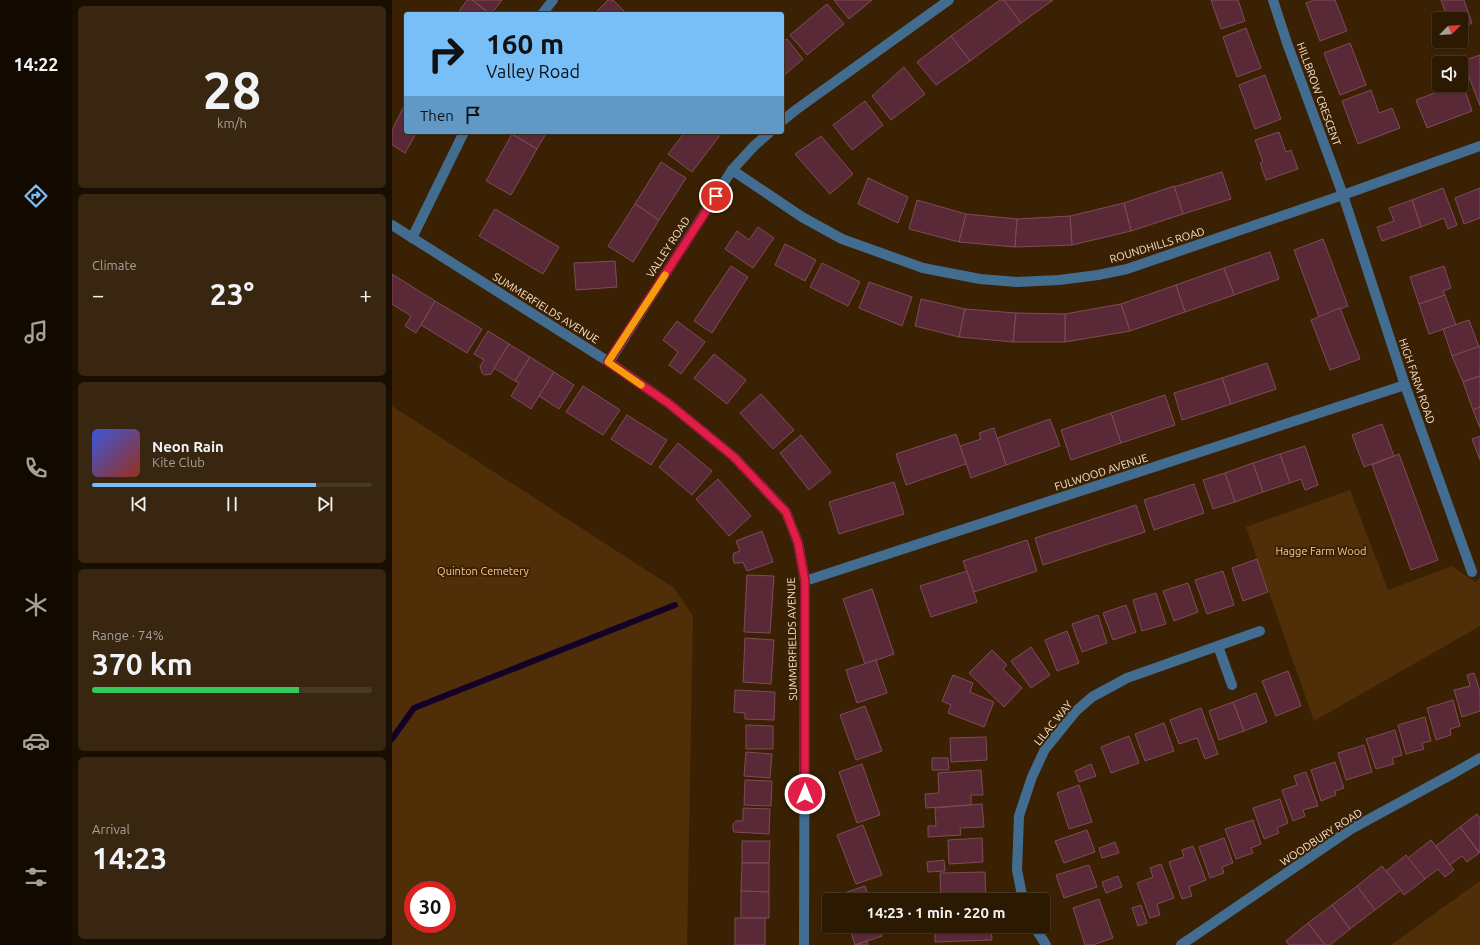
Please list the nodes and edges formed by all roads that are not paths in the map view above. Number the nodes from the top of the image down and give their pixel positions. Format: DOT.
graph roads {
  1 [pos="554,0"];
  2 [pos="949,0"];
  3 [pos="1273,0"];
  4 [pos="544,12"];
  5 [pos="784,119"];
  6 [pos="463,134"];
  7 [pos="768,134"];
  8 [pos="1480,146"];
  9 [pos="732,170"];
  10 [pos="1343,196"];
  11 [pos="392,226"];
  12 [pos="412,238"];
  13 [pos="608,362"];
  14 [pos="1405,385"];
  15 [pos="1472,572"];
  16 [pos="805,581"];
  17 [pos="1260,631"];
  18 [pos="1218,646"];
  19 [pos="1232,684"];
  20 [pos="1480,758"];
  21 [pos="1021,893"];
  22 [pos="1038,933"];
  23 [pos="804,945"];
  24 [pos="1046,945"];
  25 [pos="1180,945"];
  1 -- 4 [label="street"];
  2 -- 5 [label="street"];
  3 -- 10 [label="street, HILLBROW CRESCENT"];
  6 -- 12 [label="street"];
  7 -- 9 [label="street, VALLEY ROAD"];
  8 -- 10 [label="street, ROUNDHILLS ROAD"];
  9 -- 10 [label="street, ROUNDHILLS ROAD"];
  9 -- 13 [label="street, VALLEY ROAD"];
  10 -- 14 [label="street, HIGH FARM ROAD"];
  11 -- 12 [label="street, SUMMERFIELDS AVENUE"];
  12 -- 13 [label="street, SUMMERFIELDS AVENUE"];
  13 -- 16 [label="street, SUMMERFIELDS AVENUE"];
  14 -- 15 [label="street, HIGH FARM ROAD"];
  14 -- 16 [label="street, FULWOOD AVENUE"];
  16 -- 23 [label="street, SUMMERFIELDS AVENUE"];
  17 -- 18 [label="street, LILAC WAY"];
  18 -- 19 [label="street"];
  18 -- 21 [label="street, LILAC WAY"];
  20 -- 25 [label="street, WOODBURY ROAD"];
  22 -- 24 [label="street"];
}
